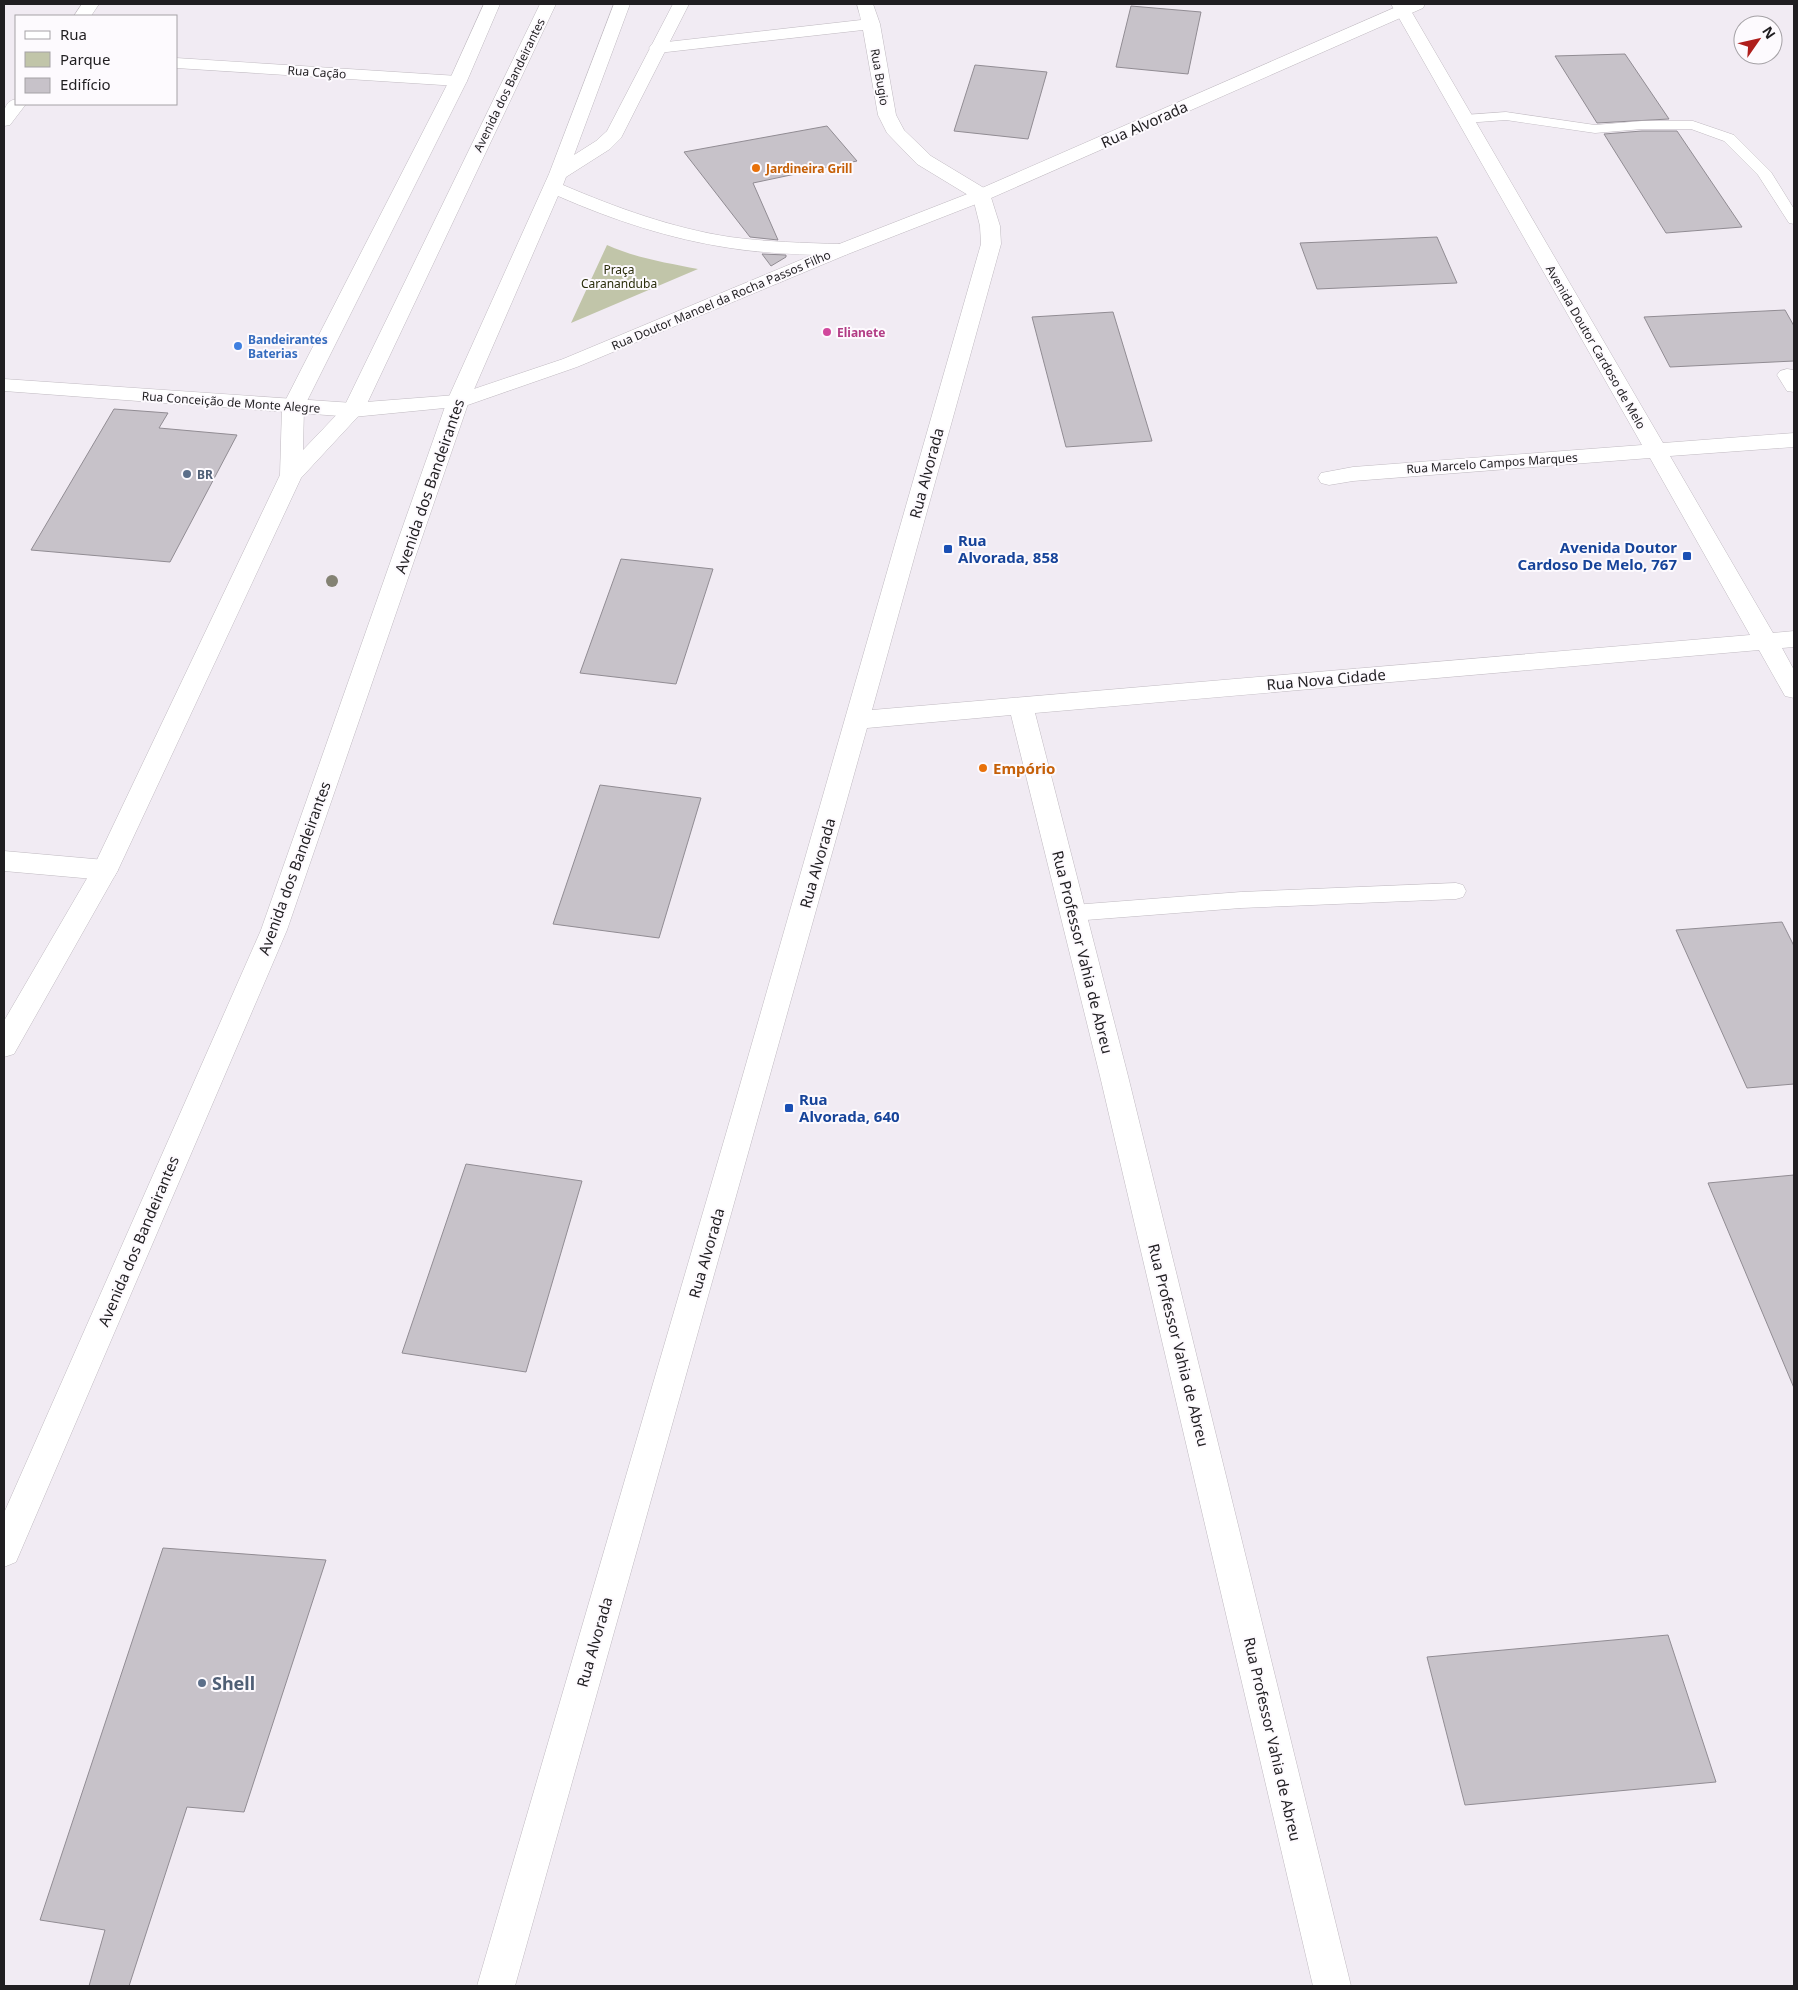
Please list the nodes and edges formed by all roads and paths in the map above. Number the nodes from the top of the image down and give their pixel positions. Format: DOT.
graph roads {
  1 [pos="91,4"];
  2 [pos="492,4"];
  3 [pos="548,4"];
  4 [pos="622,4"];
  5 [pos="681,4"];
  6 [pos="865,4"];
  7 [pos="1406,6"];
  8 [pos="83,15"];
  9 [pos="871,24"];
  10 [pos="658,48"];
  11 [pos="178,63"];
  12 [pos="458,82"];
  13 [pos="16,105"];
  14 [pos="1465,119"];
  15 [pos="4,121"];
  16 [pos="555,181"];
  17 [pos="982,195"];
  18 [pos="1794,220"];
  19 [pos="841,250"];
  20 [pos="4,385"];
  21 [pos="458,401"];
  22 [pos="293,407"];
  23 [pos="354,410"];
  24 [pos="1794,440"];
  25 [pos="1656,450"];
  26 [pos="291,475"];
  27 [pos="1329,478"];
  28 [pos="1794,639"];
  29 [pos="1766,641"];
  30 [pos="1794,690"];
  31 [pos="1021,706"];
  32 [pos="857,720"];
  33 [pos="4,861"];
  34 [pos="105,870"];
  35 [pos="1456,891"];
  36 [pos="1072,913"];
  37 [pos="4,1046"];
  38 [pos="4,1551"];
  39 [pos="496,1986"];
  40 [pos="1332,1986"];
  1 -- 8 [label="main road"];
  2 -- 12 [label="main road, Avenida dos Bandeirantes"];
  3 -- 23 [label="main road, Avenida dos Bandeirantes"];
  4 -- 16 [label="main road, Avenida dos Bandeirantes"];
  5 -- 10 [label="main road"];
  6 -- 9 [label="main road, Rua Bugio"];
  7 -- 14 [label="main road, Avenida Doutor Cardoso de Melo"];
  7 -- 17 [label="main road, Rua Alvorada"];
  9 -- 10 [label="main road"];
  9 -- 17 [label="main road, Rua Bugio"];
  10 -- 16 [label="main road"];
  11 -- 12 [label="main road, Rua Cação"];
  12 -- 22 [label="main road, Avenida dos Bandeirantes"];
  13 -- 15 [label="main road"];
  14 -- 18 [label="lane"];
  14 -- 25 [label="main road, Avenida Doutor Cardoso de Melo"];
  16 -- 19 [label="main road"];
  16 -- 21 [label="main road, Avenida dos Bandeirantes"];
  17 -- 19 [label="main road, Rua Doutor Manoel da Rocha Passos Filho"];
  17 -- 32 [label="main road, Rua Alvorada"];
  19 -- 21 [label="main road, Rua Doutor Manoel da Rocha Passos Filho"];
  20 -- 22 [label="main road, Rua Conceição de Monte Alegre"];
  21 -- 23 [label="main road, Rua Conceição de Monte Alegre"];
  21 -- 38 [label="main road, Avenida dos Bandeirantes"];
  22 -- 23 [label="main road, Rua Conceição de Monte Alegre"];
  22 -- 26 [label="main road, Avenida dos Bandeirantes"];
  23 -- 26 [label="main road, Avenida dos Bandeirantes"];
  24 -- 25 [label="main road, Rua Marcelo Campos Marques"];
  25 -- 27 [label="main road, Rua Marcelo Campos Marques"];
  25 -- 29 [label="main road, Avenida Doutor Cardoso de Melo"];
  26 -- 34 [label="main road, Avenida dos Bandeirantes"];
  28 -- 29 [label="main road, Rua Nova Cidade"];
  29 -- 30 [label="main road, Avenida Doutor Cardoso de Melo"];
  29 -- 31 [label="main road, Rua Nova Cidade"];
  31 -- 32 [label="main road, Rua Nova Cidade"];
  31 -- 36 [label="main road, Rua Professor Vahia de Abreu"];
  32 -- 39 [label="main road, Rua Alvorada"];
  33 -- 34 [label="main road"];
  34 -- 37 [label="main road, Avenida dos Bandeirantes"];
  35 -- 36 [label="lane"];
  36 -- 40 [label="main road, Rua Professor Vahia de Abreu"];
}
